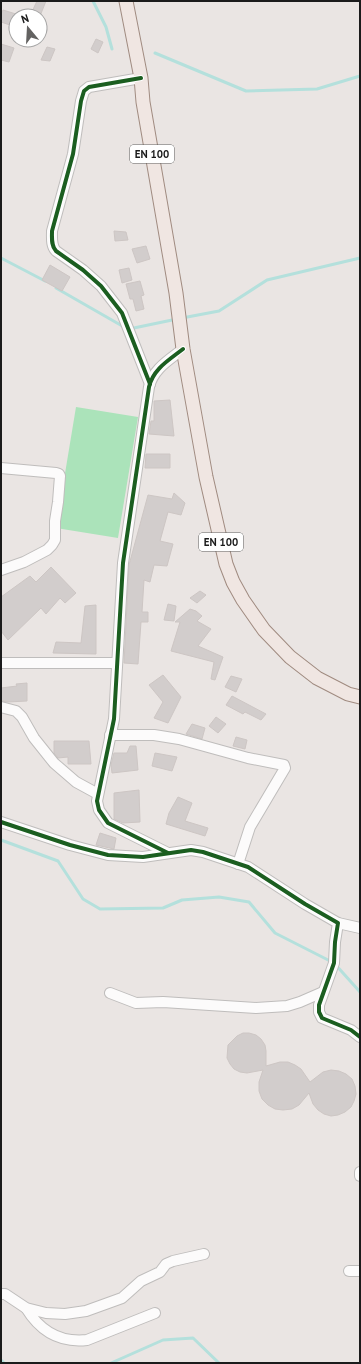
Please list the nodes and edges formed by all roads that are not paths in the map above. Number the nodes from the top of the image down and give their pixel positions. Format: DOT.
graph roads {
  1 [pos="126,1"];
  2 [pos="141,78"];
  3 [pos="183,349"];
  4 [pos="150,384"];
  5 [pos="1,468"];
  6 [pos="1,570"];
  7 [pos="1,663"];
  8 [pos="117,663"];
  9 [pos="360,697"];
  10 [pos="1,707"];
  11 [pos="110,735"];
  12 [pos="98,794"];
  13 [pos="1,822"];
  14 [pos="168,853"];
  15 [pos="238,864"];
  16 [pos="338,923"];
  17 [pos="360,928"];
  18 [pos="323,992"];
  19 [pos="110,993"];
  20 [pos="360,1037"];
  21 [pos="360,1172"];
  22 [pos="360,1176"];
  23 [pos="204,1254"];
  24 [pos="349,1271"];
  25 [pos="360,1271"];
  26 [pos="1,1294"];
  27 [pos="26,1308"];
  28 [pos="155,1313"];
  1 -- 2 [label="main road, EN 100"];
  2 -- 3 [label="main road, EN 100"];
  2 -- 4 [label="street"];
  3 -- 4 [label="street"];
  3 -- 9 [label="main road, EN 100"];
  4 -- 8 [label="street"];
  5 -- 6 [label="street"];
  7 -- 8 [label="street"];
  8 -- 11 [label="street"];
  10 -- 12 [label="street"];
  11 -- 12 [label="street"];
  11 -- 15 [label="street"];
  12 -- 14 [label="street"];
  13 -- 14 [label="street"];
  14 -- 15 [label="street"];
  15 -- 16 [label="street"];
  16 -- 17 [label="street"];
  16 -- 18 [label="street"];
  18 -- 19 [label="street"];
  18 -- 20 [label="street"];
  21 -- 22 [label="street"];
  23 -- 27 [label="street"];
  24 -- 25 [label="street"];
  26 -- 27 [label="street"];
  27 -- 28 [label="street"];
}
